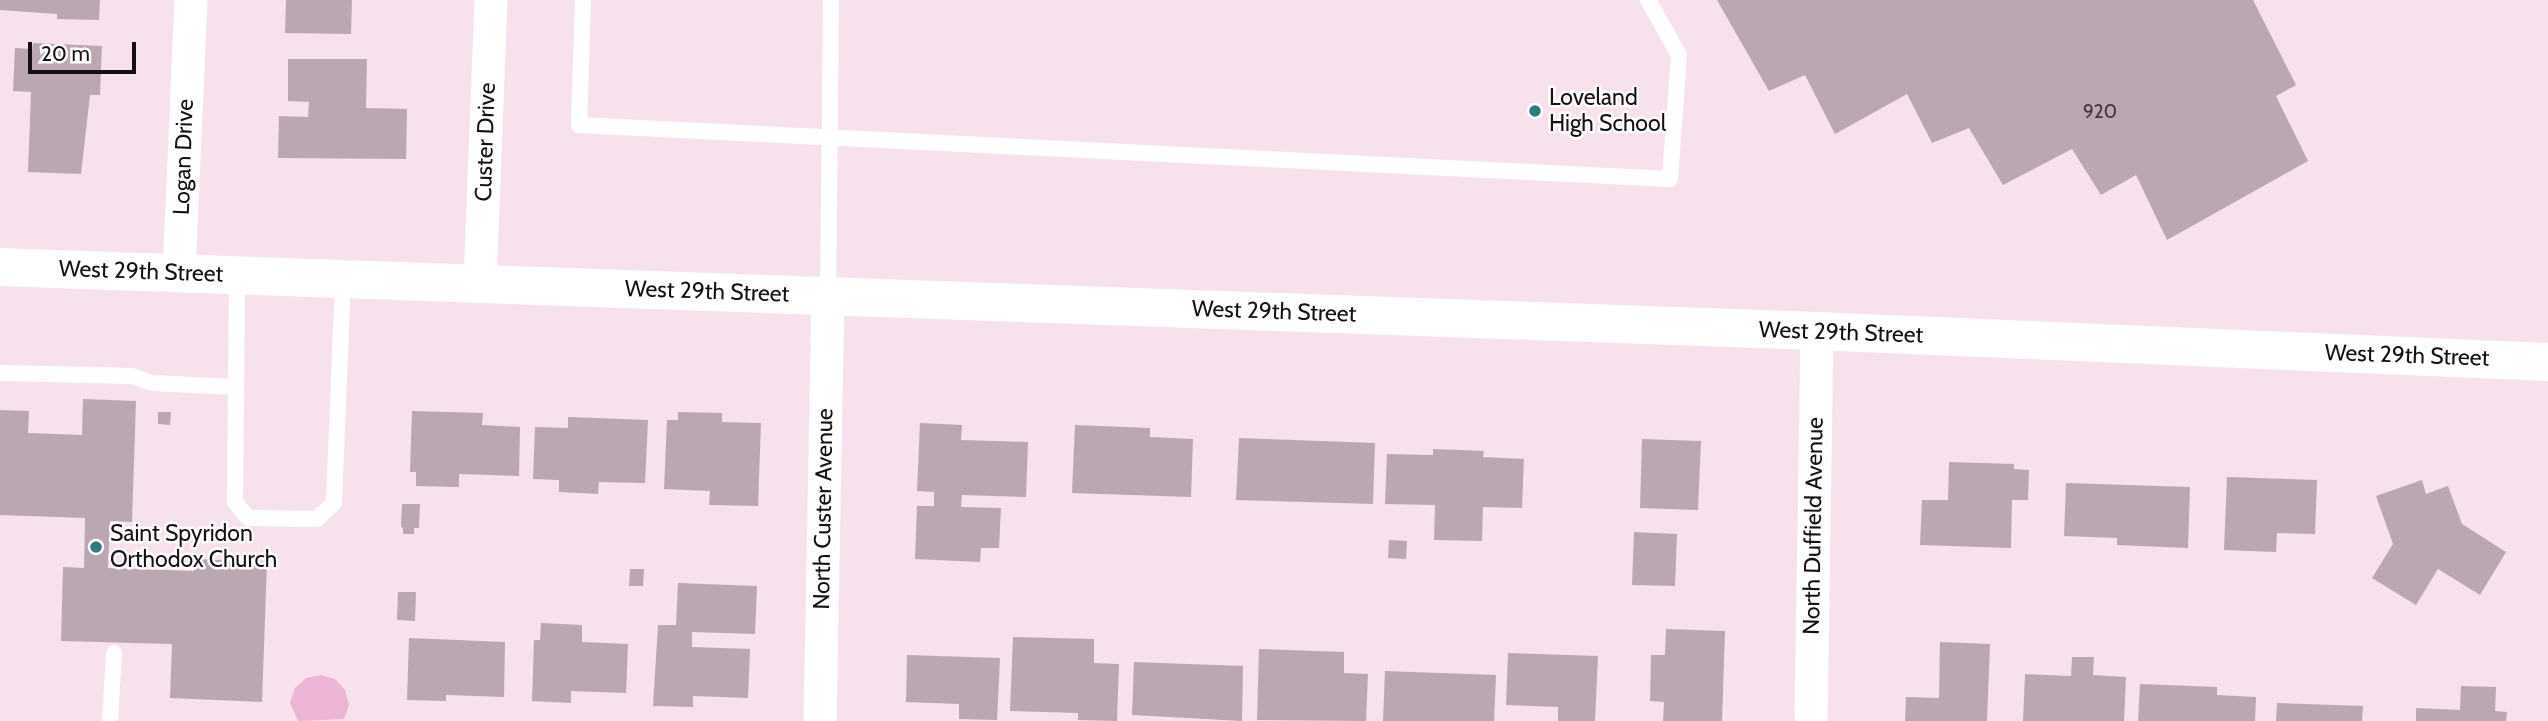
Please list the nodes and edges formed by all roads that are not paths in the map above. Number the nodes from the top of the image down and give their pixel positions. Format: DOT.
graph roads {
  1 [pos="191,0"];
  2 [pos="491,0"];
  3 [pos="583,0"];
  4 [pos="831,0"];
  5 [pos="1648,0"];
  6 [pos="831,135"];
  7 [pos="0,267"];
  8 [pos="179,273"];
  9 [pos="237,275"];
  10 [pos="343,279"];
  11 [pos="480,284"];
  12 [pos="828,296"];
  13 [pos="1817,331"];
  14 [pos="2548,362"];
  15 [pos="0,373"];
  16 [pos="236,387"];
  17 [pos="114,653"];
  18 [pos="110,721"];
  19 [pos="820,721"];
  20 [pos="1811,721"];
  1 -- 8 [label="street, Logan Drive"];
  2 -- 11 [label="street, Custer Drive"];
  3 -- 6 [label="lane"];
  4 -- 6 [label="lane"];
  5 -- 6 [label="lane"];
  6 -- 12 [label="lane"];
  7 -- 8 [label="main road, West 29th Street"];
  8 -- 9 [label="main road, West 29th Street"];
  9 -- 10 [label="main road, West 29th Street"];
  9 -- 16 [label="lane"];
  10 -- 11 [label="main road, West 29th Street"];
  10 -- 16 [label="lane"];
  11 -- 12 [label="main road, West 29th Street"];
  12 -- 13 [label="main road, West 29th Street"];
  12 -- 19 [label="street, North Custer Avenue"];
  13 -- 14 [label="main road, West 29th Street"];
  13 -- 20 [label="street, North Duffield Avenue"];
  15 -- 16 [label="lane"];
  17 -- 18 [label="lane"];
}
